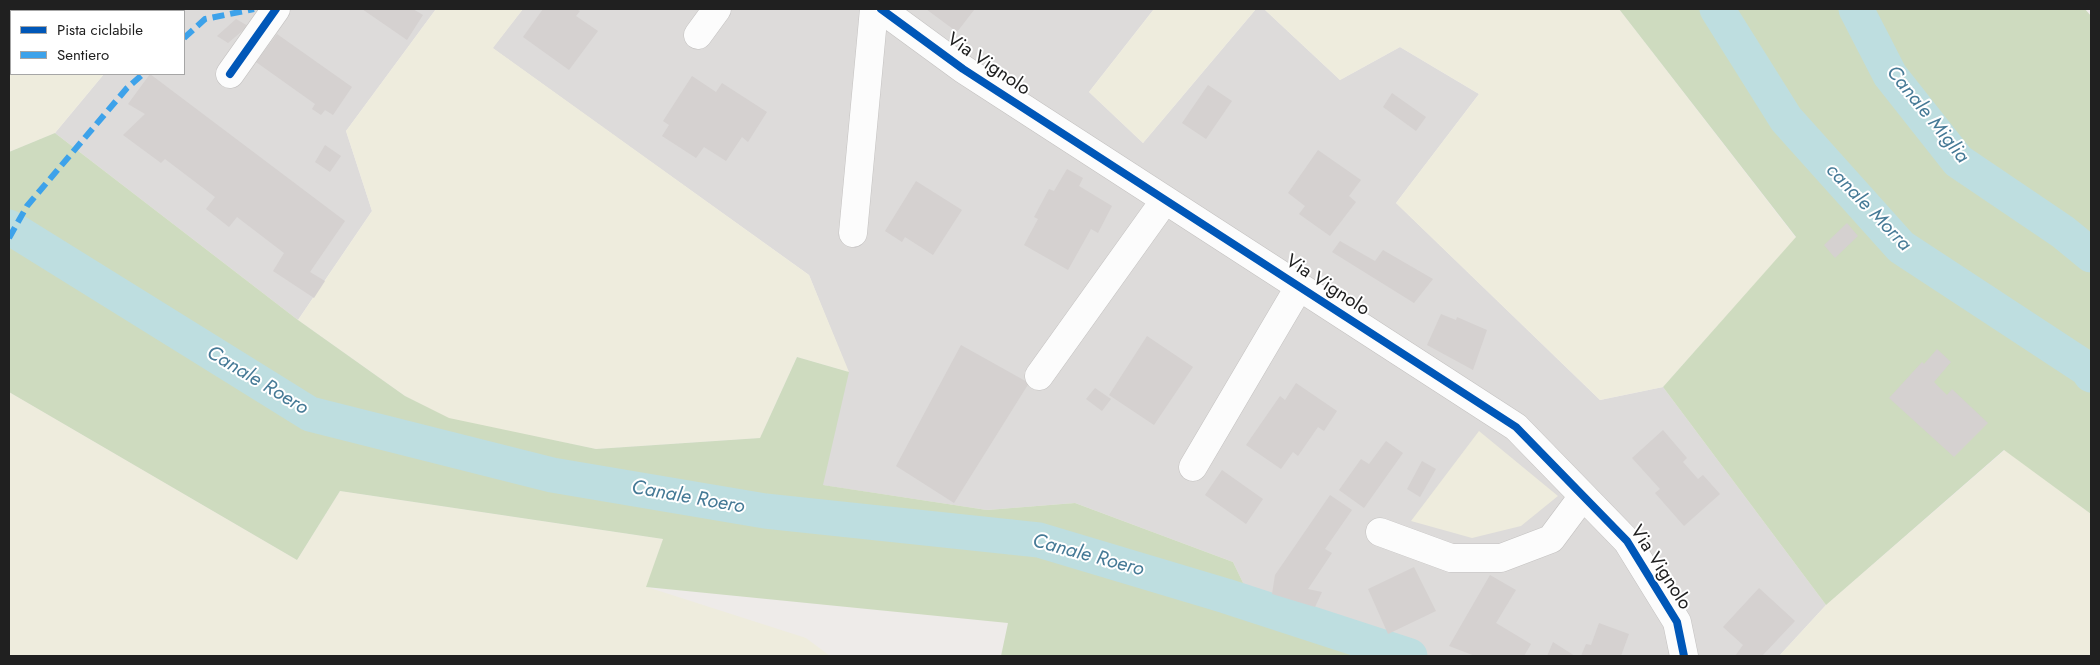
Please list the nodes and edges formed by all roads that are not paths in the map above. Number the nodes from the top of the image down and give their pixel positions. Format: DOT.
graph roads {
  1 [pos="276,9"];
  2 [pos="717,9"];
  3 [pos="874,9"];
  4 [pos="881,9"];
  5 [pos="698,36"];
  6 [pos="230,74"];
  7 [pos="1165,200"];
  8 [pos="853,233"];
  9 [pos="1299,287"];
  10 [pos="1039,376"];
  11 [pos="1193,466"];
  12 [pos="1583,496"];
  13 [pos="1380,532"];
  14 [pos="1684,656"];
  1 -- 6 [label="street"];
  2 -- 5 [label="street"];
  3 -- 8 [label="street"];
  4 -- 7 [label="street, Via Vignolo"];
  7 -- 9 [label="street, Via Vignolo"];
  7 -- 10 [label="street"];
  9 -- 11 [label="street"];
  9 -- 12 [label="street, Via Vignolo"];
  12 -- 13 [label="street"];
  12 -- 14 [label="street, Via Vignolo"];
}
